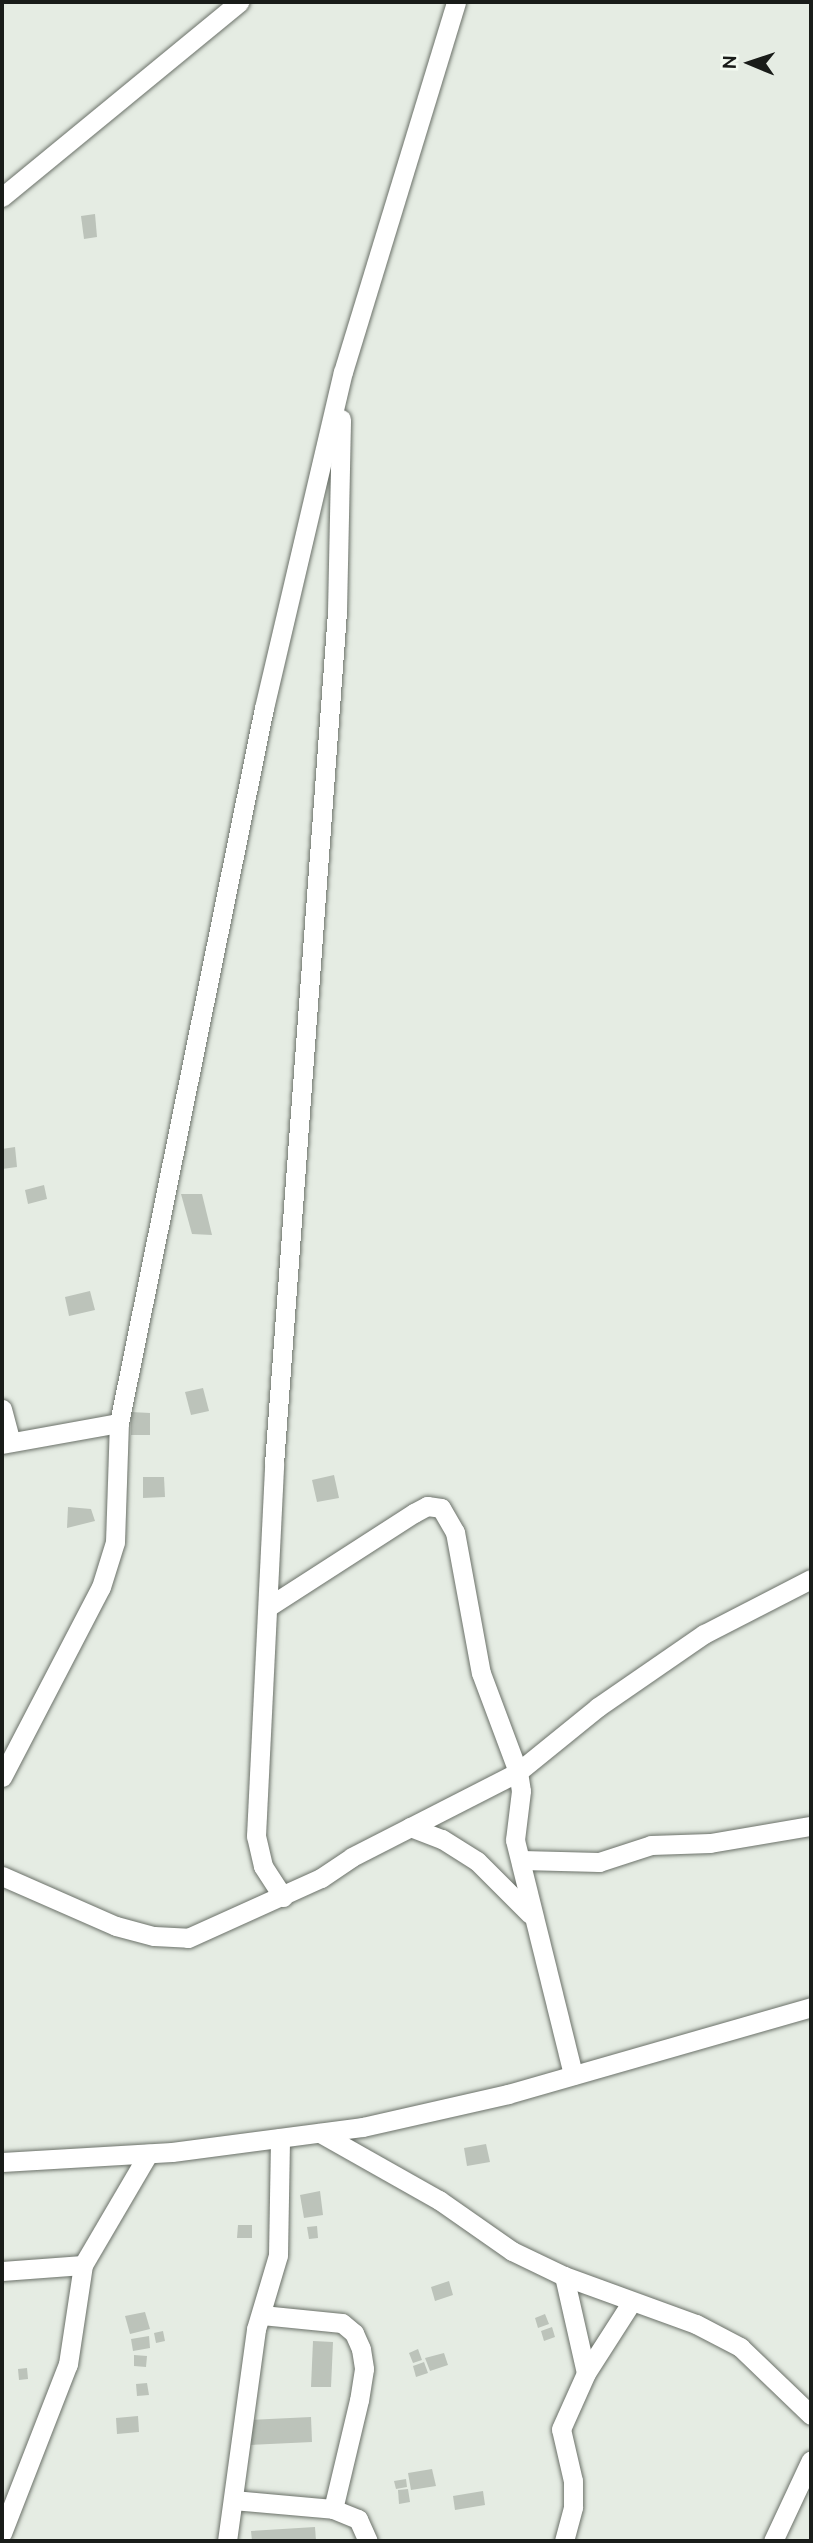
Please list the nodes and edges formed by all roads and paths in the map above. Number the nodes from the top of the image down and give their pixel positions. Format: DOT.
graph roads {
  1 [pos="239,2"];
  2 [pos="456,2"];
  3 [pos="2,197"];
  4 [pos="343,372"];
  5 [pos="2,1409"];
  6 [pos="119,1423"];
  7 [pos="6,1443"];
  8 [pos="811,1579"];
  9 [pos="268,1607"];
  10 [pos="518,1772"];
  11 [pos="2,1777"];
  12 [pos="811,1826"];
  13 [pos="410,1827"];
  14 [pos="522,1860"];
  15 [pos="2,1876"];
  16 [pos="283,1897"];
  17 [pos="531,1915"];
  18 [pos="811,2007"];
  19 [pos="573,2075"];
  20 [pos="320,2133"];
  21 [pos="280,2138"];
  22 [pos="148,2154"];
  23 [pos="2,2162"];
  24 [pos="83,2264"];
  25 [pos="2,2271"];
  26 [pos="564,2276"];
  27 [pos="631,2303"];
  28 [pos="262,2315"];
  29 [pos="586,2373"];
  30 [pos="811,2415"];
  31 [pos="811,2460"];
  32 [pos="233,2500"];
  33 [pos="333,2509"];
  34 [pos="2,2533"];
  35 [pos="227,2541"];
  36 [pos="368,2541"];
  37 [pos="564,2541"];
  38 [pos="774,2541"];
  1 -- 3 [label="street"];
  2 -- 4 [label="street"];
  4 -- 6 [label="street"];
  4 -- 9 [label="street"];
  5 -- 7 [label="street"];
  6 -- 7 [label="street"];
  6 -- 11 [label="street"];
  8 -- 10 [label="street"];
  9 -- 10 [label="street"];
  9 -- 16 [label="street"];
  10 -- 13 [label="street"];
  10 -- 14 [label="street"];
  12 -- 14 [label="street"];
  13 -- 16 [label="street"];
  13 -- 17 [label="street"];
  14 -- 17 [label="street"];
  15 -- 16 [label="street"];
  17 -- 19 [label="street"];
  18 -- 19 [label="street"];
  19 -- 20 [label="street"];
  20 -- 21 [label="street"];
  20 -- 26 [label="street"];
  21 -- 22 [label="street"];
  21 -- 28 [label="street"];
  22 -- 23 [label="street"];
  22 -- 24 [label="street"];
  24 -- 25 [label="street"];
  24 -- 34 [label="street"];
  26 -- 27 [label="street"];
  26 -- 29 [label="street"];
  27 -- 29 [label="street"];
  27 -- 30 [label="street"];
  28 -- 32 [label="street"];
  28 -- 33 [label="street"];
  29 -- 37 [label="street"];
  31 -- 38 [label="street"];
  32 -- 33 [label="street"];
  32 -- 35 [label="street"];
  33 -- 36 [label="street"];
}
